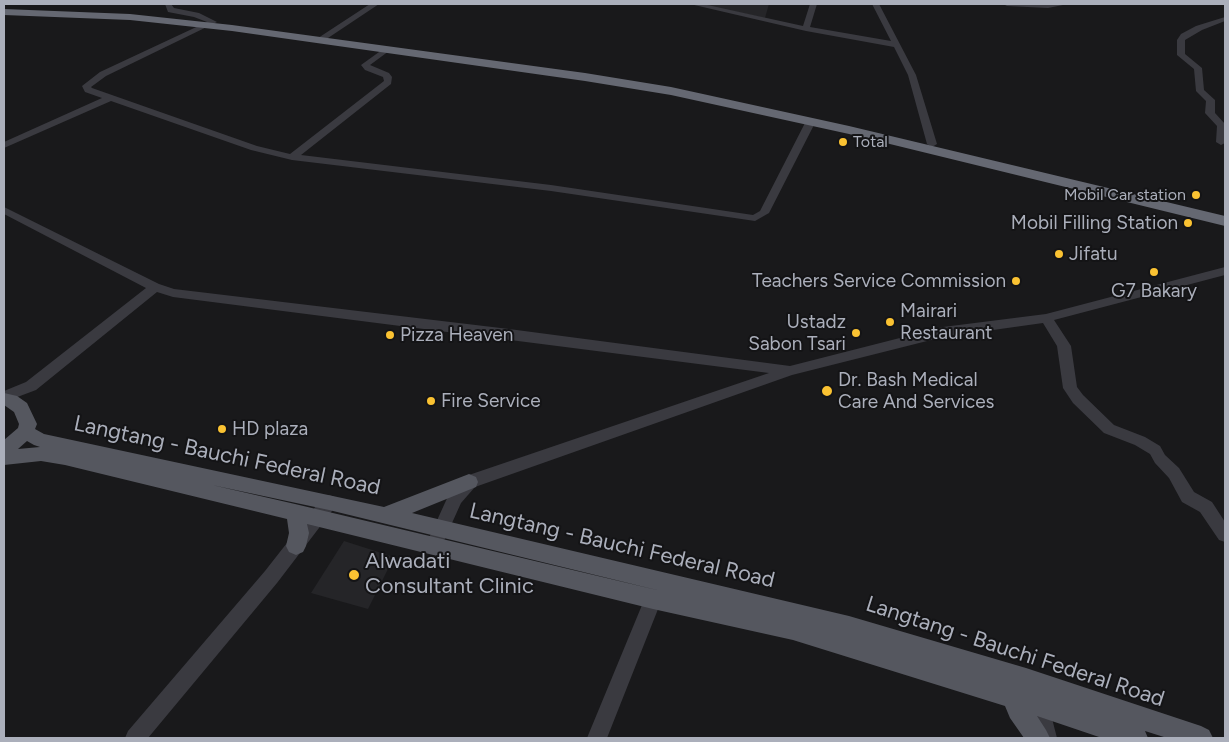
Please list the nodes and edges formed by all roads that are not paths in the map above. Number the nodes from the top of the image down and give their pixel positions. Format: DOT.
graph roads {
  1 [pos="168,4"];
  2 [pos="375,4"];
  3 [pos="694,4"];
  4 [pos="814,4"];
  5 [pos="876,4"];
  6 [pos="1007,4"];
  7 [pos="1064,4"];
  8 [pos="4,11"];
  9 [pos="36,11"];
  10 [pos="192,17"];
  11 [pos="1225,19"];
  12 [pos="210,23"];
  13 [pos="806,29"];
  14 [pos="322,38"];
  15 [pos="898,45"];
  16 [pos="386,49"];
  17 [pos="420,52"];
  18 [pos="110,98"];
  19 [pos="813,119"];
  20 [pos="1220,142"];
  21 [pos="932,144"];
  22 [pos="4,145"];
  23 [pos="292,157"];
  24 [pos="4,210"];
  25 [pos="1225,217"];
  26 [pos="1225,221"];
  27 [pos="1225,271"];
  28 [pos="155,287"];
  29 [pos="1046,318"];
  30 [pos="790,371"];
  31 [pos="30,386"];
  32 [pos="4,398"];
  33 [pos="21,408"];
  34 [pos="25,432"];
  35 [pos="4,451"];
  36 [pos="4,458"];
  37 [pos="470,482"];
  38 [pos="324,510"];
  39 [pos="295,512"];
  40 [pos="383,516"];
  41 [pos="1225,534"];
  42 [pos="437,538"];
  43 [pos="296,546"];
  44 [pos="653,599"];
  45 [pos="1020,688"];
  46 [pos="1040,706"];
  47 [pos="135,738"];
  48 [pos="597,738"];
  49 [pos="1038,738"];
  50 [pos="1047,738"];
  51 [pos="1136,738"];
  52 [pos="1201,738"];
  1 -- 10 [label="street"];
  2 -- 14 [label="street"];
  3 -- 13 [label="street"];
  4 -- 13 [label="street"];
  5 -- 15 [label="street"];
  6 -- 7 [label="street"];
  8 -- 9 [label="highway"];
  9 -- 10 [label="highway"];
  9 -- 12 [label="highway"];
  10 -- 12 [label="highway"];
  11 -- 20 [label="street"];
  12 -- 14 [label="highway"];
  12 -- 18 [label="street"];
  13 -- 15 [label="street"];
  14 -- 16 [label="highway"];
  14 -- 17 [label="highway"];
  15 -- 21 [label="street"];
  16 -- 17 [label="highway"];
  16 -- 23 [label="street"];
  17 -- 19 [label="highway"];
  18 -- 22 [label="street"];
  18 -- 23 [label="street"];
  19 -- 21 [label="highway"];
  19 -- 23 [label="street"];
  19 -- 26 [label="highway"];
  21 -- 25 [label="highway"];
  24 -- 28 [label="street"];
  27 -- 29 [label="street"];
  28 -- 30 [label="street"];
  28 -- 31 [label="street"];
  29 -- 30 [label="street"];
  29 -- 41 [label="street"];
  30 -- 37 [label="street"];
  31 -- 32 [label="street"];
  31 -- 33 [label="street"];
  32 -- 33 [label="main road"];
  33 -- 34 [label="main road"];
  34 -- 35 [label="main road"];
  34 -- 38 [label="main road, Langtang - Bauchi Federal Road"];
  36 -- 39 [label="main road, Langtang - Bauchi Federal Road"];
  37 -- 40 [label="main road"];
  37 -- 42 [label="street"];
  38 -- 39 [label="main road, Langtang - Bauchi Federal Road"];
  38 -- 40 [label="main road, Langtang - Bauchi Federal Road"];
  38 -- 42 [label="main road, Langtang - Bauchi Federal Road"];
  38 -- 43 [label="street"];
  39 -- 43 [label="main road"];
  40 -- 42 [label="main road, Langtang - Bauchi Federal Road"];
  42 -- 44 [label="main road, Langtang - Bauchi Federal Road"];
  42 -- 45 [label="main road, Langtang - Bauchi Federal Road"];
  43 -- 47 [label="street"];
  44 -- 45 [label="main road, Langtang - Bauchi Federal Road"];
  44 -- 48 [label="street"];
  45 -- 46 [label="main road, Langtang - Bauchi Federal Road"];
  45 -- 49 [label="main road"];
  45 -- 52 [label="main road, Langtang - Bauchi Federal Road"];
  46 -- 50 [label="street"];
  46 -- 51 [label="main road, Langtang - Bauchi Federal Road"];
}
